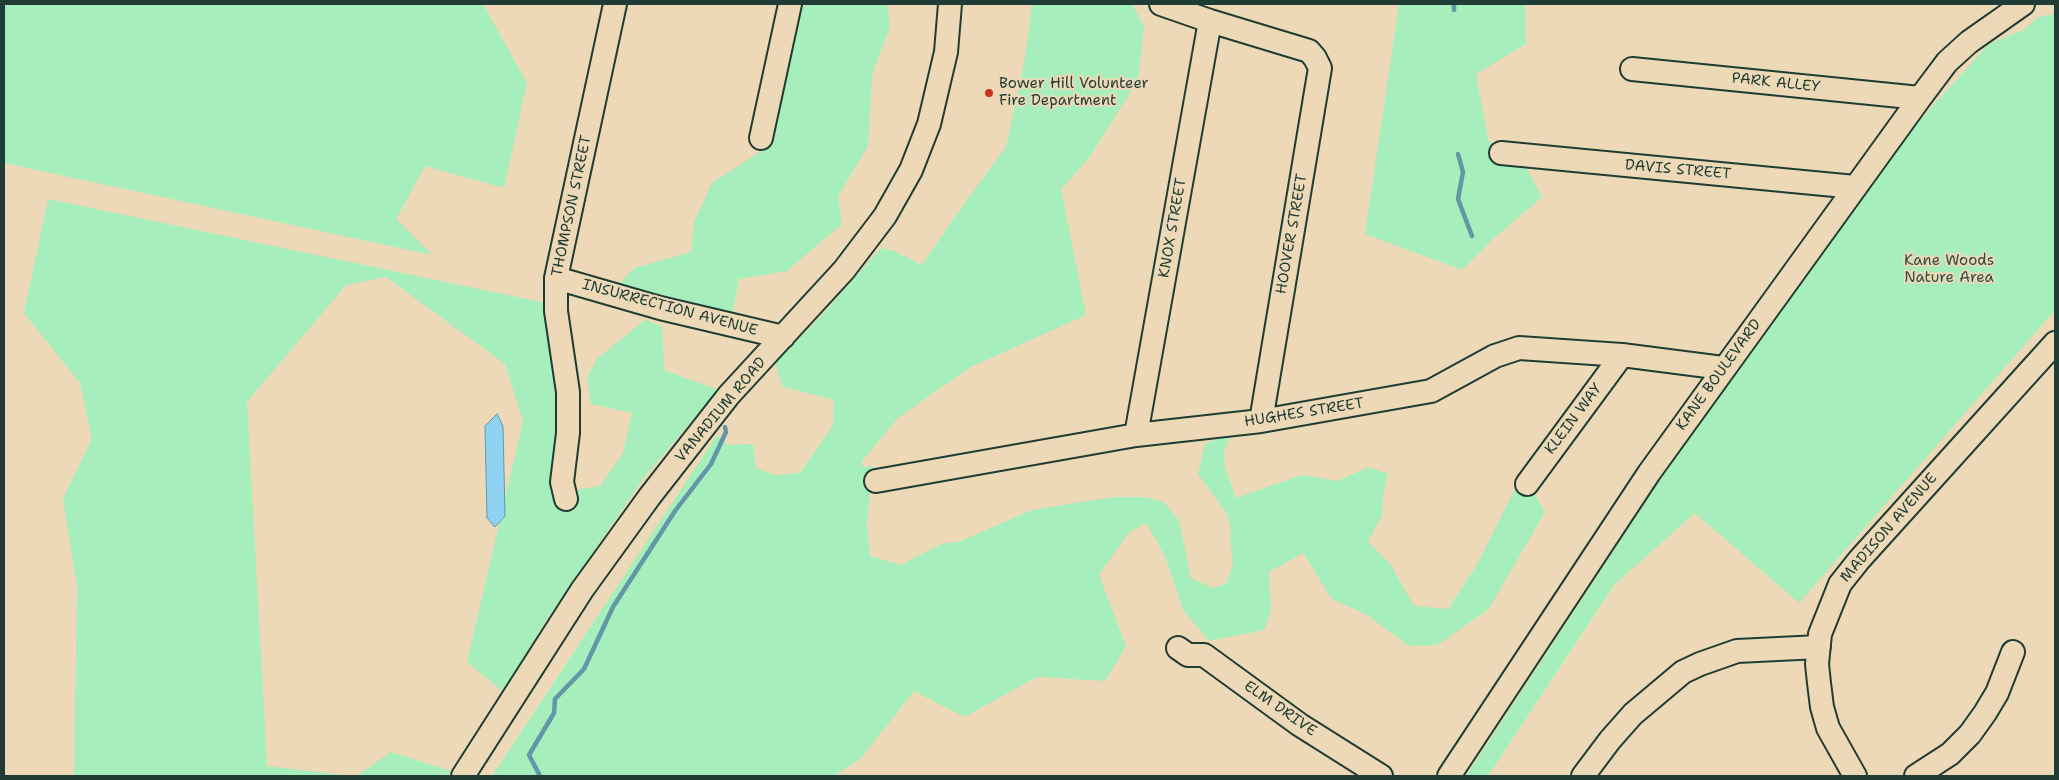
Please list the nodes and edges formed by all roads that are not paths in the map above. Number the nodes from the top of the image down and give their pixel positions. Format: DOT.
graph roads {
  1 [pos="615,4"];
  2 [pos="790,4"];
  3 [pos="950,4"];
  4 [pos="1161,4"];
  5 [pos="2023,4"];
  6 [pos="1210,21"];
  7 [pos="1632,69"];
  8 [pos="1920,98"];
  9 [pos="761,138"];
  10 [pos="1501,152"];
  11 [pos="1855,187"];
  12 [pos="556,278"];
  13 [pos="783,337"];
  14 [pos="2055,343"];
  15 [pos="1622,355"];
  16 [pos="1724,368"];
  17 [pos="1261,421"];
  18 [pos="1136,435"];
  19 [pos="876,481"];
  20 [pos="1527,484"];
  21 [pos="566,499"];
  22 [pos="1819,647"];
  23 [pos="1178,648"];
  24 [pos="2013,652"];
  25 [pos="463,776"];
  26 [pos="1381,776"];
  27 [pos="1449,776"];
  28 [pos="1583,776"];
  29 [pos="1855,776"];
  30 [pos="1916,776"];
  1 -- 12 [label="street, THOMPSON STREET"];
  2 -- 9 [label="street"];
  3 -- 13 [label="street, VANADIUM ROAD"];
  4 -- 6 [label="street"];
  5 -- 8 [label="street, KANE BOULEVARD"];
  6 -- 17 [label="street, HOOVER STREET"];
  6 -- 18 [label="street, KNOX STREET"];
  7 -- 8 [label="street, PARK ALLEY"];
  8 -- 11 [label="street, KANE BOULEVARD"];
  10 -- 11 [label="street, DAVIS STREET"];
  11 -- 16 [label="street, KANE BOULEVARD"];
  12 -- 13 [label="street, INSURRECTION AVENUE"];
  12 -- 21 [label="street, THOMPSON STREET"];
  13 -- 25 [label="street, VANADIUM ROAD"];
  14 -- 22 [label="street, MADISON AVENUE"];
  15 -- 16 [label="street, HUGHES STREET"];
  15 -- 17 [label="street, HUGHES STREET"];
  15 -- 20 [label="street, KLEIN WAY"];
  16 -- 27 [label="street, KANE BOULEVARD"];
  17 -- 18 [label="street, HUGHES STREET"];
  18 -- 19 [label="street, HUGHES STREET"];
  22 -- 28 [label="street"];
  22 -- 29 [label="street, MADISON AVENUE"];
  23 -- 26 [label="street, ELM DRIVE"];
  24 -- 30 [label="street"];
}
